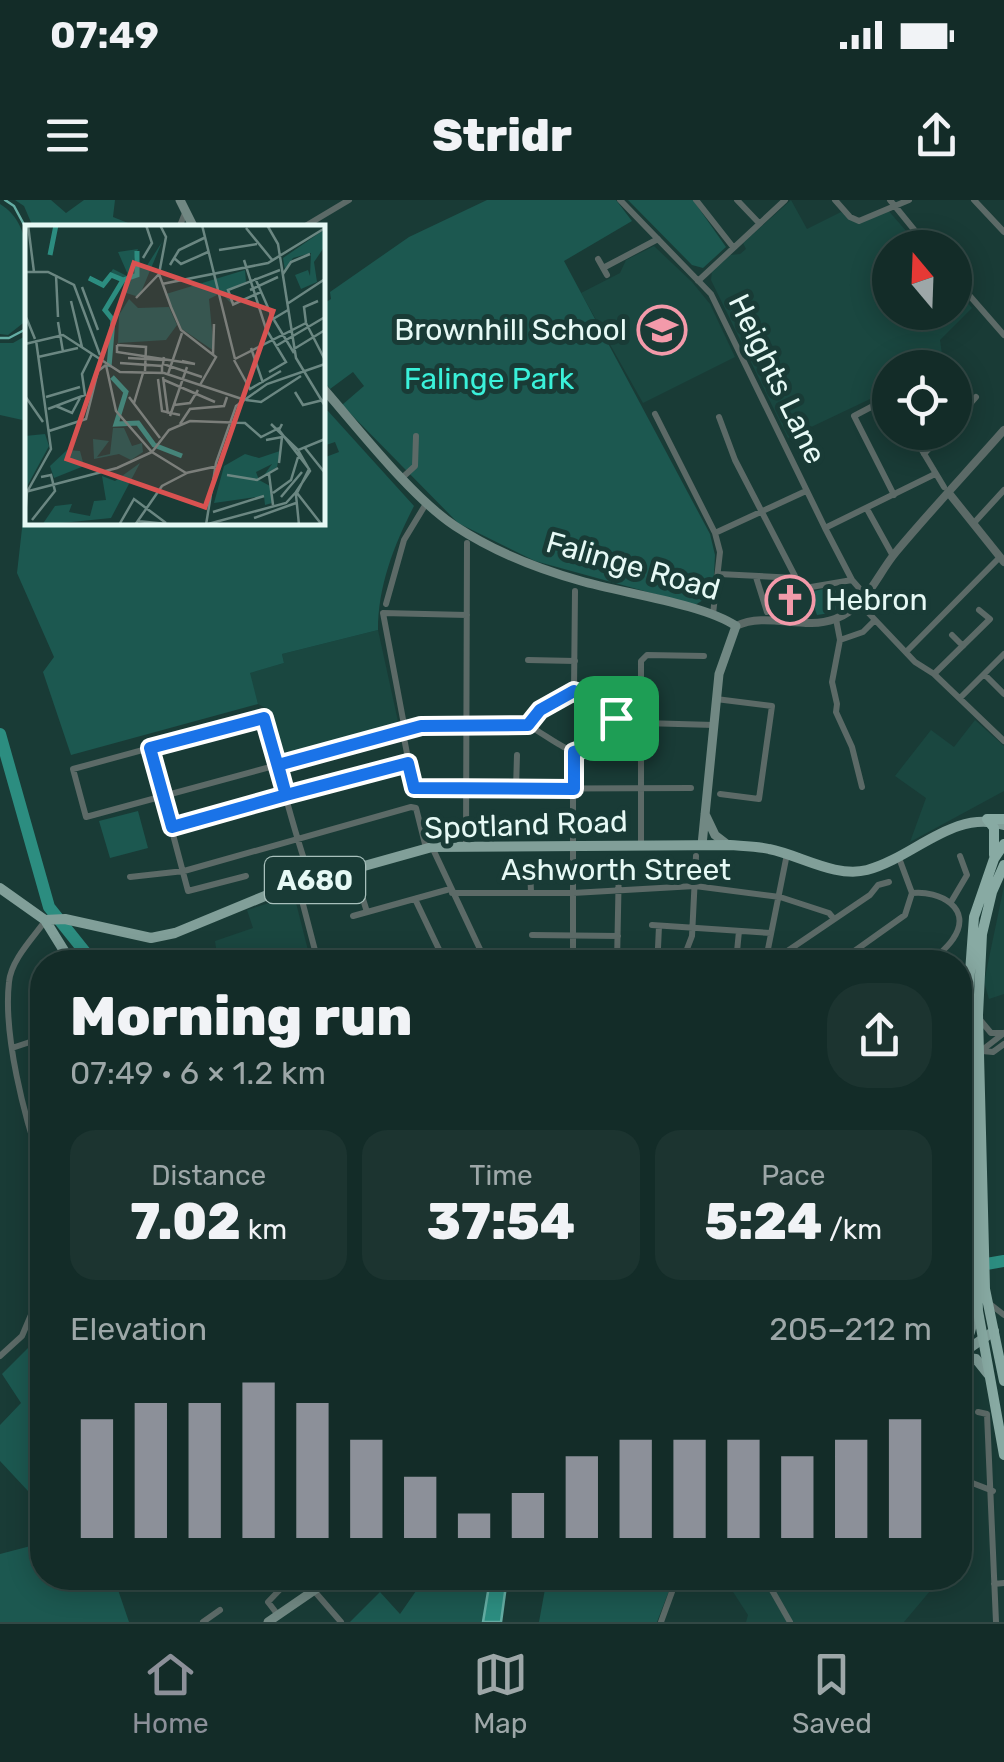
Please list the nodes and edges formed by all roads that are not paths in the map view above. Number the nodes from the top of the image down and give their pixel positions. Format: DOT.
graph roads {
  1 [pos="180,200"];
  2 [pos="349,200"];
  3 [pos="620,200"];
  4 [pos="696,200"];
  5 [pos="737,200"];
  6 [pos="785,200"];
  7 [pos="834,200"];
  8 [pos="909,200"];
  9 [pos="974,200"];
  10 [pos="892,204"];
  11 [pos="186,214"];
  12 [pos="759,224"];
  13 [pos="180,225"];
  14 [pos="192,225"];
  15 [pos="307,225"];
  16 [pos="914,230"];
  17 [pos="1004,232"];
  18 [pos="658,239"];
  19 [pos="733,247"];
  20 [pos="598,258"];
  21 [pos="698,281"];
  22 [pos="972,298"];
  23 [pos="1004,335"];
  24 [pos="325,390"];
  25 [pos="976,398"];
  26 [pos="972,402"];
  27 [pos="872,406"];
  28 [pos="655,414"];
  29 [pos="719,417"];
  30 [pos="1004,430"];
  31 [pos="416,436"];
  32 [pos="922,450"];
  33 [pos="928,450"];
  34 [pos="924,454"];
  35 [pos="935,474"];
  36 [pos="404,477"];
  37 [pos="806,490"];
  38 [pos="946,490"];
  39 [pos="1004,490"];
  40 [pos="894,494"];
  41 [pos="427,502"];
  42 [pos="866,509"];
  43 [pos="762,511"];
  44 [pos="973,524"];
  45 [pos="825,528"];
  46 [pos="715,533"];
  47 [pos="468,543"];
  48 [pos="1002,555"];
  49 [pos="893,556"];
  50 [pos="719,574"];
  51 [pos="756,576"];
  52 [pos="852,580"];
  53 [pos="811,587"];
  54 [pos="575,590"];
  55 [pos="863,600"];
  56 [pos="386,604"];
  57 [pos="979,610"];
  58 [pos="767,612"];
  59 [pos="713,614"];
  60 [pos="468,615"];
  61 [pos="836,619"];
  62 [pos="875,620"];
  63 [pos="736,626"];
  64 [pos="952,635"];
  65 [pos="840,640"];
  66 [pos="964,646"];
  67 [pos="906,652"];
  68 [pos="1004,654"];
  69 [pos="704,656"];
  70 [pos="528,660"];
  71 [pos="576,661"];
  72 [pos="934,674"];
  73 [pos="984,674"];
  74 [pos="574,691"];
  75 [pos="1004,694"];
  76 [pos="960,698"];
  77 [pos="716,699"];
  78 [pos="616,718"];
  79 [pos="643,724"];
  80 [pos="714,724"];
  81 [pos="466,725"];
  82 [pos="528,725"];
  83 [pos="404,734"];
  84 [pos="1004,741"];
  85 [pos="150,748"];
  86 [pos="574,752"];
  87 [pos="517,756"];
  88 [pos="408,763"];
  89 [pos="278,765"];
  90 [pos="862,786"];
  91 [pos="467,788"];
  92 [pos="691,788"];
  93 [pos="516,789"];
  94 [pos="574,789"];
  95 [pos="641,789"];
  96 [pos="720,794"];
  97 [pos="286,795"];
  98 [pos="163,796"];
  99 [pos="704,812"];
  100 [pos="987,820"];
  101 [pos="1004,822"];
  102 [pos="172,827"];
  103 [pos="297,840"];
  104 [pos="1004,844"];
  105 [pos="730,845"];
  106 [pos="466,846"];
  107 [pos="573,846"];
  108 [pos="641,846"];
  109 [pos="429,848"];
  110 [pos="699,850"];
  111 [pos="786,854"];
  112 [pos="960,856"];
  113 [pos="899,858"];
  114 [pos="619,862"];
  115 [pos="999,862"];
  116 [pos="530,864"];
  117 [pos="184,870"];
  118 [pos="354,870"];
  119 [pos="309,874"];
  120 [pos="246,876"];
  121 [pos="130,877"];
  122 [pos="889,882"];
  123 [pos="298,884"];
  124 [pos="695,886"];
  125 [pos="0,888"];
  126 [pos="618,888"];
  127 [pos="451,891"];
  128 [pos="531,893"];
  129 [pos="573,893"];
  130 [pos="912,894"];
  131 [pos="780,897"];
  132 [pos="414,899"];
  133 [pos="951,902"];
  134 [pos="367,912"];
  135 [pos="353,916"];
  136 [pos="834,919"];
  137 [pos="49,920"];
  138 [pos="693,927"];
  139 [pos="739,932"];
  140 [pos="772,934"];
  141 [pos="532,936"];
  142 [pos="573,936"];
  143 [pos="618,936"];
  144 [pos="658,948"];
  145 [pos="64,950"];
  146 [pos="315,950"];
  147 [pos="439,950"];
  148 [pos="480,950"];
  149 [pos="573,950"];
  150 [pos="618,950"];
  151 [pos="686,950"];
  152 [pos="737,950"];
  153 [pos="768,950"];
  154 [pos="788,950"];
  155 [pos="857,950"];
  156 [pos="944,950"];
  157 [pos="970,950"];
  158 [pos="978,1015"];
  159 [pos="1004,1033"];
  160 [pos="972,1037"];
  161 [pos="30,1042"];
  162 [pos="1004,1044"];
  163 [pos="12,1048"];
  164 [pos="972,1052"];
  165 [pos="972,1054"];
  166 [pos="30,1112"];
  167 [pos="972,1120"];
  168 [pos="981,1287"];
  169 [pos="1004,1314"];
  170 [pos="30,1320"];
  171 [pos="972,1327"];
  172 [pos="999,1327"];
  173 [pos="983,1338"];
  174 [pos="1004,1340"];
  175 [pos="972,1346"];
  176 [pos="1000,1354"];
  177 [pos="0,1356"];
  178 [pos="972,1358"];
  179 [pos="1004,1381"];
  180 [pos="993,1390"];
  181 [pos="978,1412"];
  182 [pos="1004,1454"];
  183 [pos="972,1483"];
  184 [pos="992,1491"];
  185 [pos="1004,1582"];
  186 [pos="994,1584"];
  187 [pos="280,1590"];
  188 [pos="316,1590"];
  189 [pos="672,1590"];
  190 [pos="772,1590"];
  191 [pos="220,1610"];
  192 [pos="273,1619"];
  193 [pos="202,1622"];
  194 [pos="341,1622"];
  195 [pos="660,1622"];
  196 [pos="790,1622"];
  197 [pos="996,1622"];
  1 -- 11 [label="main road"];
  2 -- 15 [label="street"];
  3 -- 18 [label="street, Heights Lane"];
  4 -- 19 [label="street"];
  5 -- 12 [label="street"];
  6 -- 12 [label="street"];
  7 -- 10 [label="street"];
  8 -- 10 [label="street"];
  9 -- 17 [label="street"];
  10 -- 16 [label="street"];
  11 -- 13 [label="street"];
  11 -- 14 [label="main road"];
  12 -- 19 [label="street"];
  18 -- 20 [label="street"];
  18 -- 21 [label="street, Heights Lane"];
  19 -- 21 [label="street"];
  21 -- 37 [label="street, Heights Lane"];
  22 -- 23 [label="street"];
  24 -- 36 [label="main road, Falinge Road"];
  25 -- 26 [label="street"];
  27 -- 40 [label="street"];
  28 -- 46 [label="street"];
  29 -- 43 [label="street"];
  30 -- 38 [label="street"];
  31 -- 36 [label="street"];
  32 -- 34 [label="street"];
  33 -- 34 [label="street"];
  34 -- 35 [label="street"];
  35 -- 38 [label="street"];
  35 -- 40 [label="street"];
  36 -- 41 [label="main road, Falinge Road"];
  37 -- 43 [label="street"];
  37 -- 45 [label="street, Heights Lane"];
  38 -- 44 [label="street"];
  38 -- 49 [label="street"];
  39 -- 44 [label="street"];
  40 -- 42 [label="street"];
  41 -- 56 [label="street"];
  41 -- 59 [label="main road, Falinge Road"];
  42 -- 45 [label="street"];
  42 -- 49 [label="street"];
  43 -- 46 [label="street"];
  43 -- 51 [label="street"];
  44 -- 48 [label="street"];
  45 -- 52 [label="street, Heights Lane"];
  46 -- 50 [label="street"];
  47 -- 60 [label="street"];
  48 -- 67 [label="street"];
  49 -- 55 [label="street"];
  50 -- 51 [label="street"];
  50 -- 59 [label="street"];
  51 -- 58 [label="street"];
  52 -- 53 [label="street"];
  52 -- 55 [label="street, Heights Lane"];
  54 -- 71 [label="street"];
  55 -- 61 [label="street, Falinge Road"];
  55 -- 62 [label="street, Heights Lane"];
  57 -- 66 [label="street"];
  59 -- 63 [label="main road, Falinge Road"];
  60 -- 81 [label="street"];
  60 -- 83 [label="street"];
  61 -- 63 [label="street, Falinge Road"];
  61 -- 65 [label="street"];
  62 -- 65 [label="street"];
  62 -- 67 [label="street, Heights Lane"];
  63 -- 77 [label="main road"];
  64 -- 66 [label="street"];
  65 -- 90 [label="street"];
  66 -- 72 [label="street"];
  67 -- 72 [label="street, Heights Lane"];
  68 -- 73 [label="street"];
  69 -- 79 [label="street"];
  70 -- 71 [label="street"];
  71 -- 74 [label="street"];
  72 -- 76 [label="street, Heights Lane"];
  73 -- 75 [label="street"];
  73 -- 76 [label="street"];
  74 -- 78 [label="street"];
  74 -- 82 [label="street"];
  76 -- 84 [label="street, Heights Lane"];
  77 -- 80 [label="main road"];
  77 -- 96 [label="street"];
  78 -- 79 [label="street"];
  78 -- 86 [label="street"];
  79 -- 80 [label="street"];
  79 -- 95 [label="street"];
  80 -- 99 [label="main road"];
  81 -- 82 [label="street"];
  81 -- 83 [label="street"];
  81 -- 91 [label="street"];
  82 -- 86 [label="street"];
  83 -- 88 [label="street"];
  83 -- 89 [label="street"];
  85 -- 89 [label="street"];
  85 -- 98 [label="street"];
  85 -- 98 [label="street"];
  86 -- 94 [label="street"];
  87 -- 93 [label="street"];
  88 -- 91 [label="street"];
  88 -- 97 [label="street"];
  89 -- 97 [label="street"];
  89 -- 98 [label="street"];
  91 -- 93 [label="street"];
  91 -- 106 [label="street"];
  92 -- 95 [label="street"];
  93 -- 94 [label="street"];
  94 -- 95 [label="street"];
  94 -- 107 [label="street"];
  95 -- 108 [label="street"];
  97 -- 102 [label="street"];
  97 -- 103 [label="street"];
  98 -- 102 [label="street"];
  99 -- 105 [label="main road"];
  99 -- 110 [label="main road"];
  100 -- 101 [label="highway"];
  100 -- 113 [label="main road, Spotland Road / A680"];
  100 -- 115 [label="highway"];
  102 -- 117 [label="street"];
  103 -- 109 [label="street"];
  103 -- 117 [label="street"];
  103 -- 119 [label="street"];
  104 -- 115 [label="highway"];
  105 -- 110 [label="main road, Spotland Road / A680"];
  105 -- 111 [label="main road, Spotland Road / A680"];
  106 -- 107 [label="main road, Spotland Road / A680"];
  106 -- 109 [label="main road, Spotland Road / A680"];
  107 -- 108 [label="main road, Spotland Road / A680"];
  107 -- 129 [label="street"];
  108 -- 110 [label="main road, Spotland Road / A680"];
  109 -- 118 [label="main road, Spotland Road / A680"];
  109 -- 127 [label="street"];
  110 -- 124 [label="street"];
  111 -- 113 [label="main road, Spotland Road / A680"];
  111 -- 131 [label="street"];
  112 -- 133 [label="street"];
  113 -- 130 [label="street"];
  114 -- 126 [label="street"];
  115 -- 157 [label="highway"];
  115 -- 158 [label="highway"];
  116 -- 128 [label="street"];
  117 -- 120 [label="street"];
  117 -- 121 [label="street"];
  118 -- 123 [label="main road, Spotland Road / A680"];
  118 -- 134 [label="street"];
  122 -- 136 [label="street"];
  123 -- 137 [label="main road, Spotland Road / A680"];
  123 -- 146 [label="street"];
  124 -- 126 [label="street, Ashworth Street"];
  124 -- 131 [label="street, Ashworth Street"];
  124 -- 138 [label="street"];
  125 -- 137 [label="main road"];
  126 -- 129 [label="street, Ashworth Street"];
  126 -- 143 [label="street"];
  127 -- 128 [label="street, Ashworth Street"];
  127 -- 132 [label="street, Ashworth Street"];
  127 -- 148 [label="street"];
  128 -- 129 [label="street, Ashworth Street"];
  129 -- 142 [label="street"];
  130 -- 133 [label="street"];
  130 -- 155 [label="street"];
  131 -- 136 [label="street, Ashworth Street"];
  131 -- 140 [label="street"];
  132 -- 134 [label="street, Ashworth Street"];
  132 -- 147 [label="street"];
  133 -- 156 [label="street"];
  134 -- 135 [label="street, Ashworth Street"];
  136 -- 154 [label="street"];
  137 -- 145 [label="main road"];
  137 -- 163 [label="street"];
  138 -- 139 [label="street"];
  138 -- 144 [label="street"];
  138 -- 151 [label="street"];
  139 -- 140 [label="street"];
  139 -- 152 [label="street"];
  140 -- 153 [label="street"];
  141 -- 142 [label="street"];
  142 -- 143 [label="street"];
  142 -- 149 [label="street"];
  143 -- 150 [label="street"];
  158 -- 159 [label="street"];
  158 -- 160 [label="highway"];
  159 -- 164 [label="street"];
  161 -- 163 [label="street"];
  162 -- 165 [label="street"];
  163 -- 166 [label="street"];
  167 -- 168 [label="highway"];
  168 -- 169 [label="street"];
  168 -- 171 [label="main road"];
  168 -- 172 [label="highway"];
  168 -- 173 [label="highway"];
  170 -- 177 [label="street"];
  172 -- 173 [label="main road"];
  172 -- 176 [label="highway"];
  173 -- 175 [label="main road"];
  173 -- 180 [label="highway"];
  174 -- 176 [label="street"];
  176 -- 179 [label="highway"];
  178 -- 180 [label="main road"];
  180 -- 182 [label="highway"];
  181 -- 184 [label="street"];
  183 -- 184 [label="street"];
  184 -- 186 [label="street"];
  185 -- 186 [label="street"];
  186 -- 197 [label="street"];
  187 -- 192 [label="street"];
  188 -- 192 [label="main road"];
  188 -- 194 [label="street"];
  189 -- 195 [label="street"];
  190 -- 196 [label="street"];
  191 -- 193 [label="street"];
}
